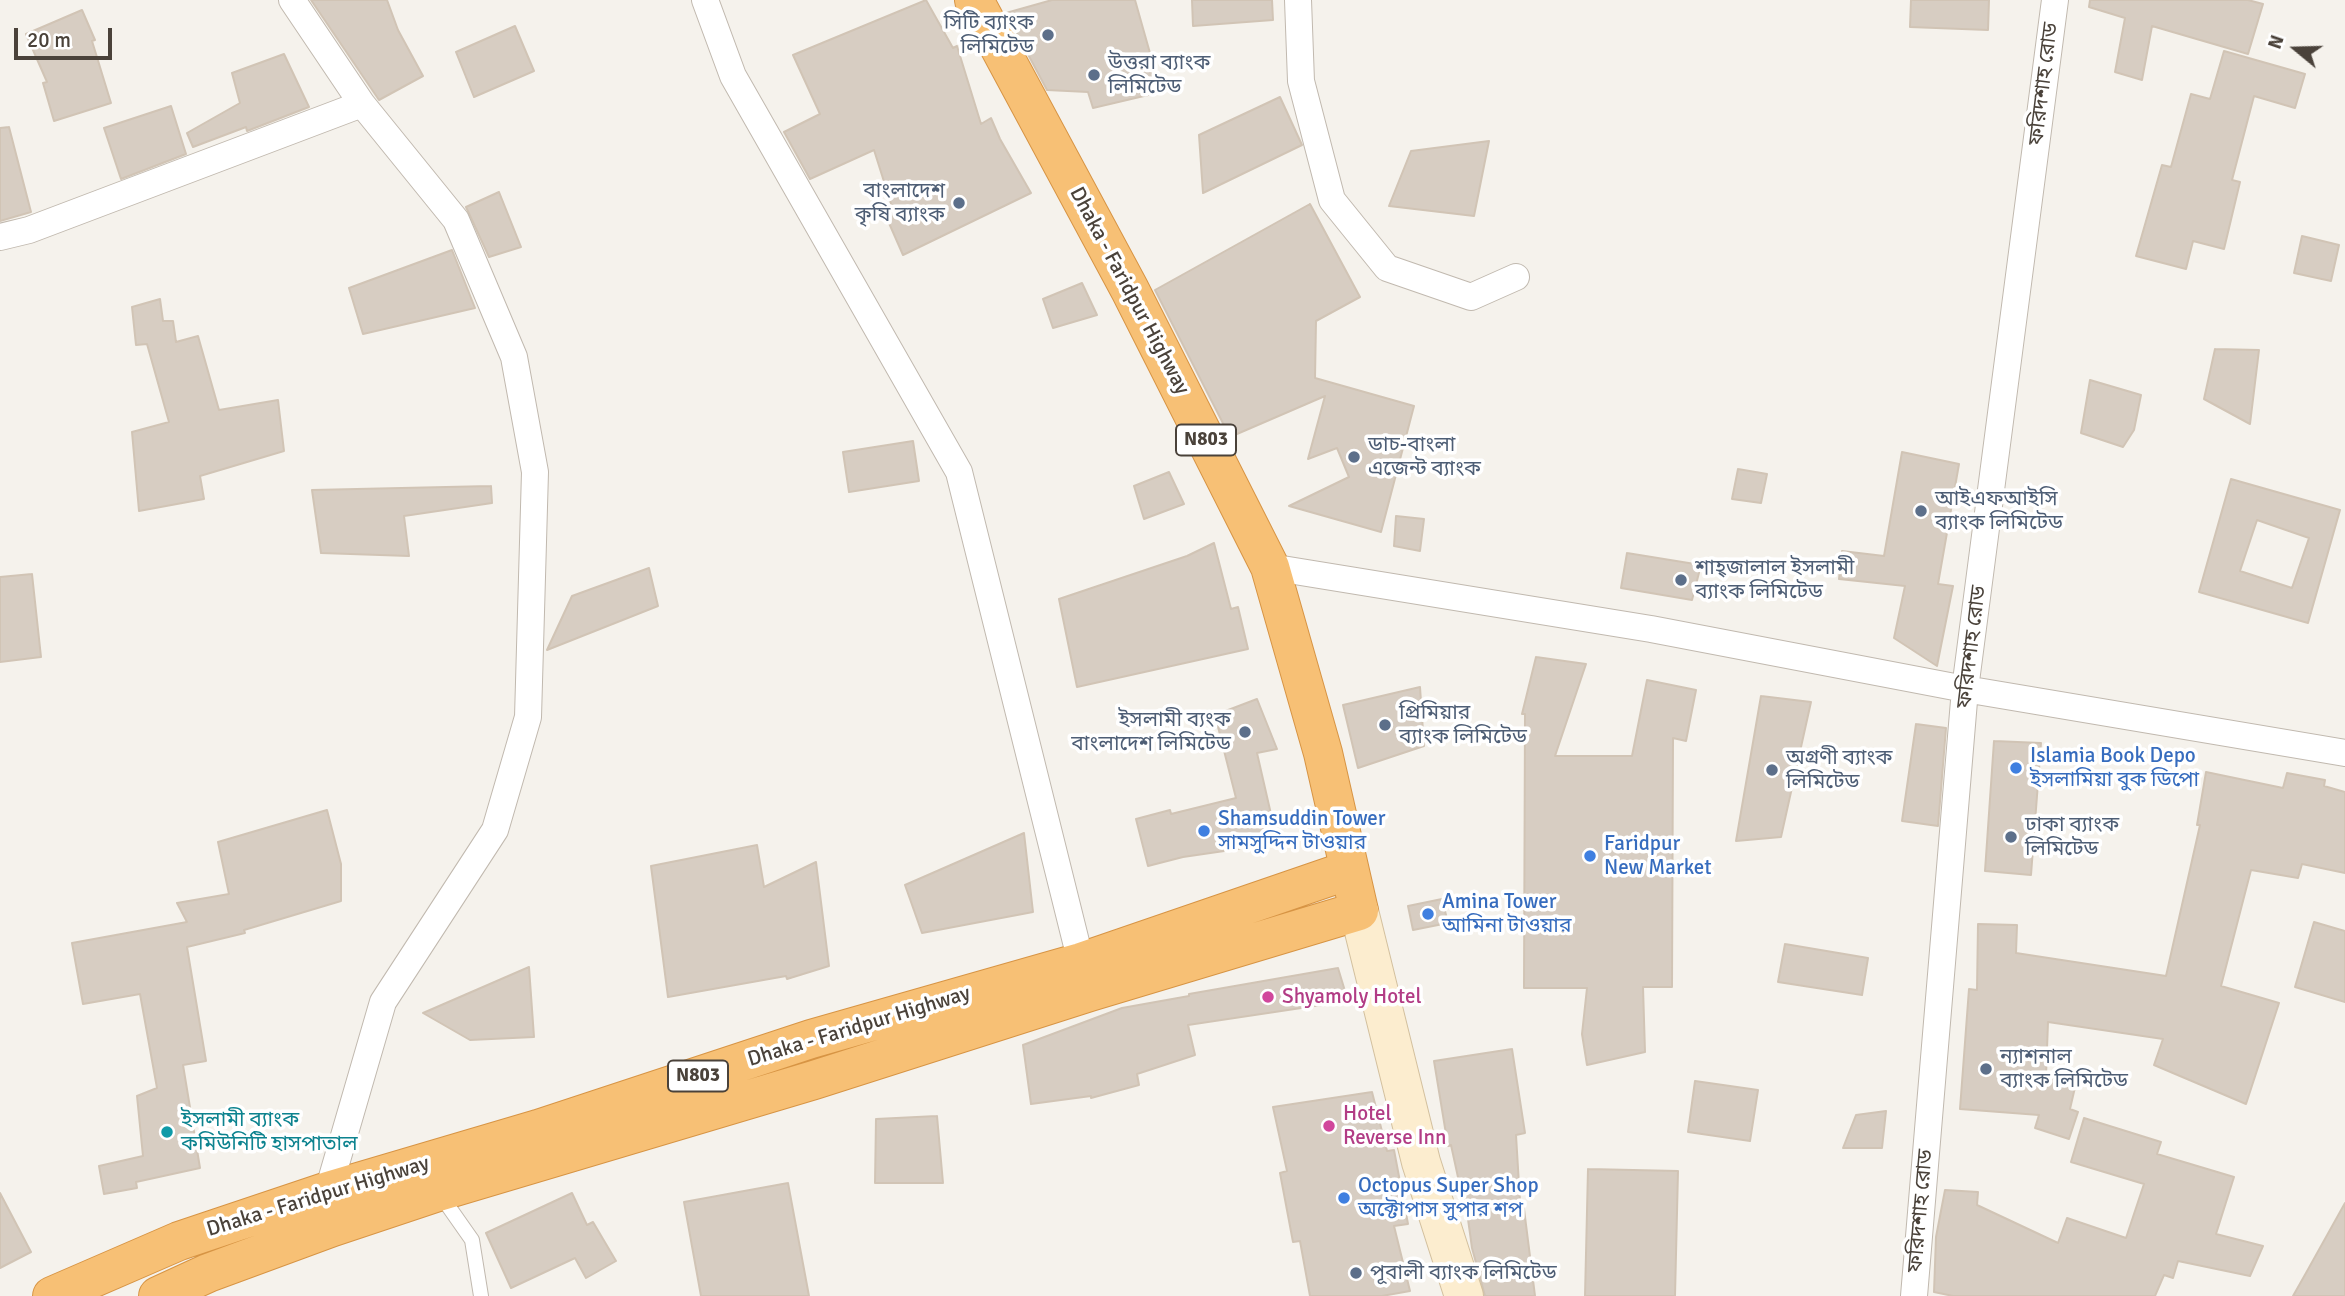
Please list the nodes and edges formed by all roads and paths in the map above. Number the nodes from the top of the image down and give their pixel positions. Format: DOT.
graph roads {
  1 [pos="292,0"];
  2 [pos="705,0"];
  3 [pos="974,0"];
  4 [pos="1298,0"];
  5 [pos="2055,0"];
  6 [pos="362,104"];
  7 [pos="0,237"];
  8 [pos="1516,277"];
  9 [pos="1270,567"];
  10 [pos="1965,689"];
  11 [pos="2345,753"];
  12 [pos="1349,870"];
  13 [pos="1359,911"];
  14 [pos="1081,962"];
  15 [pos="438,1192"];
  16 [pos="330,1209"];
  17 [pos="52,1296"];
  18 [pos="158,1296"];
  19 [pos="481,1296"];
  20 [pos="1464,1296"];
  21 [pos="1914,1296"];
  1 -- 6 [label="street"];
  2 -- 14 [label="street"];
  3 -- 9 [label="highway, Dhaka - Faridpur Highway / N803"];
  4 -- 8 [label="street"];
  5 -- 10 [label="street, ফরিদশাহ রোড"];
  6 -- 7 [label="street"];
  6 -- 16 [label="street"];
  9 -- 10 [label="street"];
  9 -- 12 [label="highway, Dhaka - Faridpur Highway / N803"];
  10 -- 11 [label="street"];
  10 -- 21 [label="street, ফরিদশাহ রোড"];
  12 -- 13 [label="highway, Dhaka - Faridpur Highway / N803"];
  12 -- 14 [label="highway, Dhaka - Faridpur Highway / N803"];
  13 -- 15 [label="highway, Dhaka - Faridpur Highway / N803"];
  13 -- 20 [label="main road"];
  14 -- 16 [label="highway, Dhaka - Faridpur Highway / N803"];
  15 -- 16 [label="highway, Dhaka - Faridpur Highway / N803"];
  15 -- 19 [label="lane"];
  16 -- 17 [label="highway, Dhaka - Faridpur Highway / N803"];
  16 -- 18 [label="highway, Dhaka - Faridpur Highway / N803"];
}
